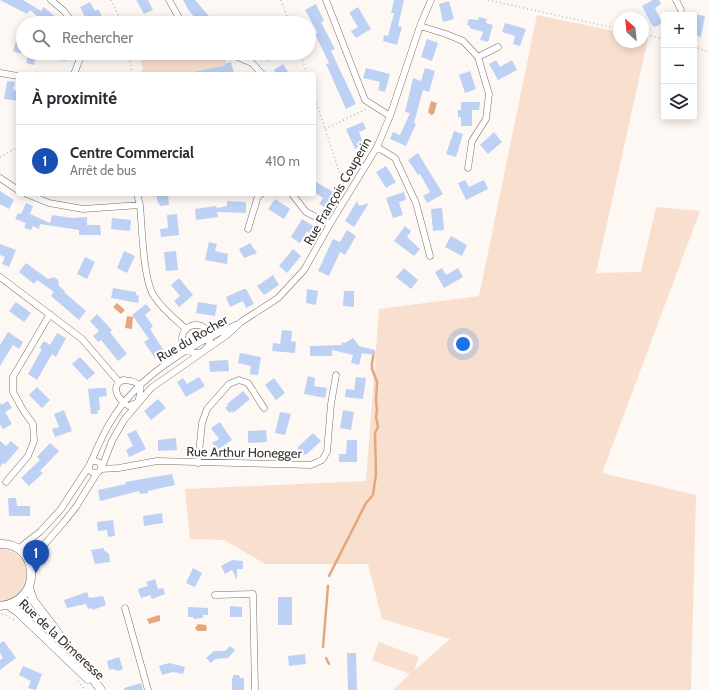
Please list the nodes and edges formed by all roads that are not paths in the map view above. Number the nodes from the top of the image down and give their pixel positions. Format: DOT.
graph roads {
  1 [pos="51,0"];
  2 [pos="169,0"];
  3 [pos="326,0"];
  4 [pos="431,0"];
  5 [pos="676,0"];
  6 [pos="681,10"];
  7 [pos="68,16"];
  8 [pos="179,16"];
  9 [pos="420,26"];
  10 [pos="498,47"];
  11 [pos="478,57"];
  12 [pos="79,60"];
  13 [pos="245,60"];
  14 [pos="75,72"];
  15 [pos="260,72"];
  16 [pos="0,73"];
  17 [pos="16,76"];
  18 [pos="390,116"];
  19 [pos="377,147"];
  20 [pos="468,168"];
  21 [pos="0,178"];
  22 [pos="16,189"];
  23 [pos="32,196"];
  24 [pos="138,196"];
  25 [pos="258,196"];
  26 [pos="294,196"];
  27 [pos="140,205"];
  28 [pos="330,224"];
  29 [pos="248,229"];
  30 [pos="430,256"];
  31 [pos="0,277"];
  32 [pos="50,314"];
  33 [pos="241,322"];
  34 [pos="186,329"];
  35 [pos="210,338"];
  36 [pos="187,351"];
  37 [pos="204,351"];
  38 [pos="336,375"];
  39 [pos="119,382"];
  40 [pos="140,385"];
  41 [pos="138,402"];
  42 [pos="123,403"];
  43 [pos="264,408"];
  44 [pos="198,463"];
  45 [pos="90,464"];
  46 [pos="100,470"];
  47 [pos="6,482"];
  48 [pos="0,544"];
  49 [pos="18,549"];
  50 [pos="29,562"];
  51 [pos="28,588"];
  52 [pos="215,595"];
  53 [pos="4,605"];
  54 [pos="125,608"];
  55 [pos="100,690"];
  56 [pos="148,690"];
  57 [pos="255,690"];
  1 -- 7 [label="street"];
  2 -- 8 [label="street"];
  3 -- 18 [label="street"];
  4 -- 9 [label="street, Rue François Couperin"];
  5 -- 6 [label="street"];
  9 -- 11 [label="street"];
  9 -- 18 [label="street, Rue François Couperin"];
  10 -- 11 [label="street"];
  11 -- 20 [label="street"];
  12 -- 14 [label="street"];
  13 -- 15 [label="street"];
  16 -- 17 [label="street"];
  18 -- 19 [label="street, Rue François Couperin"];
  19 -- 28 [label="street, Rue François Couperin"];
  19 -- 30 [label="street"];
  21 -- 22 [label="street"];
  23 -- 27 [label="street"];
  24 -- 27 [label="street"];
  25 -- 29 [label="street"];
  26 -- 28 [label="street"];
  27 -- 34 [label="street"];
  28 -- 33 [label="street, Rue François Couperin"];
  31 -- 32 [label="street"];
  32 -- 39 [label="street"];
  32 -- 47 [label="street"];
  33 -- 35 [label="street, Rue du Rocher"];
  33 -- 37 [label="street, Rue du Rocher"];
  34 -- 35 [label="street"];
  34 -- 36 [label="street"];
  35 -- 36 [label="street, Rue du Rocher"];
  35 -- 37 [label="street"];
  36 -- 37 [label="street"];
  36 -- 40 [label="street, Rue du Rocher"];
  37 -- 41 [label="street, Rue du Rocher"];
  38 -- 44 [label="street, Rue Arthur Honegger"];
  39 -- 40 [label="street"];
  39 -- 42 [label="street"];
  40 -- 41 [label="street"];
  40 -- 42 [label="street, Rue du Rocher"];
  41 -- 42 [label="street"];
  41 -- 46 [label="street, Rue du Rocher"];
  42 -- 45 [label="street, Rue du Rocher"];
  43 -- 44 [label="street"];
  44 -- 46 [label="street, Rue Arthur Honegger"];
  45 -- 46 [label="street"];
  45 -- 46 [label="street, Rue Arthur Honegger"];
  45 -- 49 [label="street, Rue du Rocher"];
  46 -- 50 [label="street, Rue du Rocher"];
  48 -- 49 [label="street"];
  49 -- 50 [label="street"];
  50 -- 51 [label="street, Rue de la Dimeresse"];
  51 -- 53 [label="street, Rue de la Dimeresse"];
  51 -- 55 [label="street, Rue de la Dimeresse"];
  52 -- 57 [label="street"];
  53 -- 55 [label="street, Rue de la Dimeresse"];
  54 -- 56 [label="street"];
}
